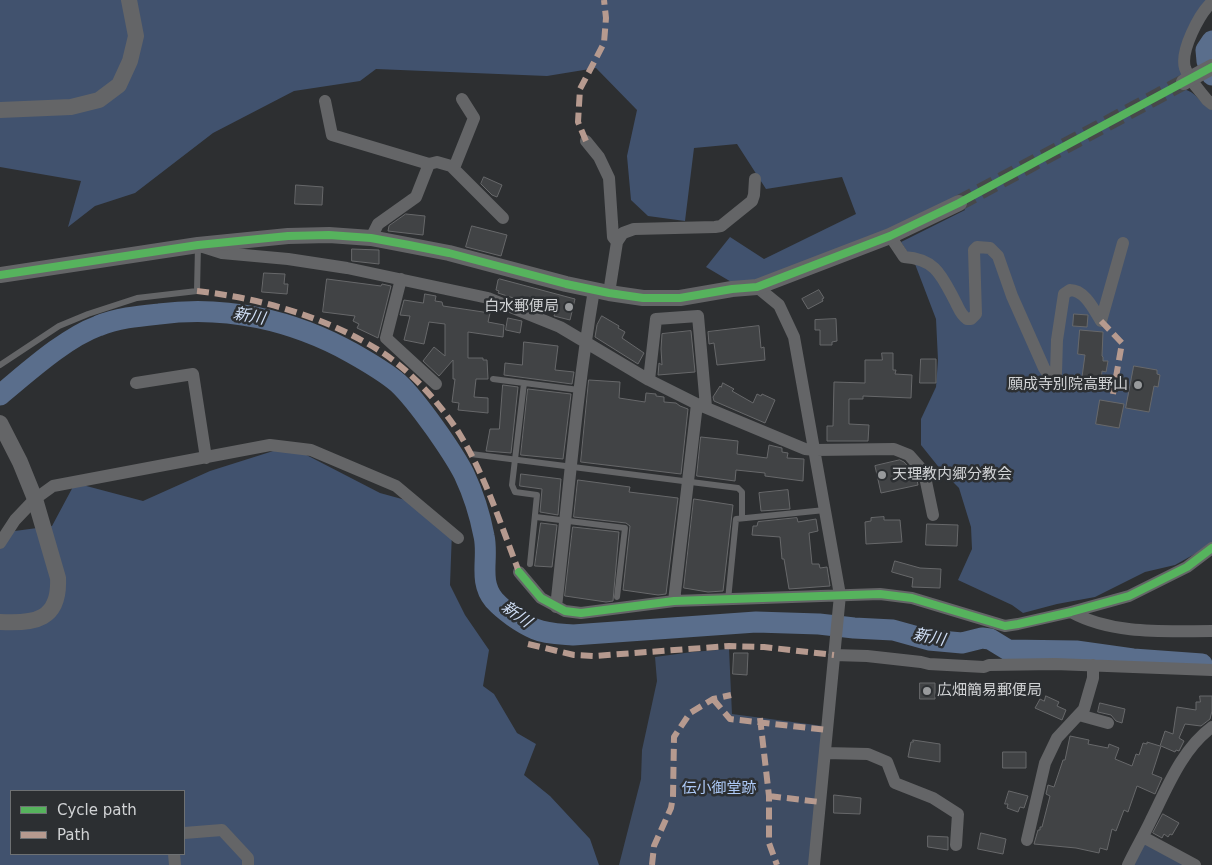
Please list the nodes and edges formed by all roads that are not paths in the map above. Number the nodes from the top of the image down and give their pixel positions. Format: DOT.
graph roads {
  1 [pos="129,0"];
  2 [pos="1212,2"];
  3 [pos="1197,75"];
  4 [pos="462,99"];
  5 [pos="326,102"];
  6 [pos="1212,104"];
  7 [pos="0,110"];
  8 [pos="586,141"];
  9 [pos="429,164"];
  10 [pos="454,168"];
  11 [pos="755,179"];
  12 [pos="959,203"];
  13 [pos="503,218"];
  14 [pos="890,236"];
  15 [pos="371,238"];
  16 [pos="616,242"];
  17 [pos="1123,243"];
  18 [pos="198,245"];
  19 [pos="0,275"];
  20 [pos="401,279"];
  21 [pos="757,287"];
  22 [pos="602,291"];
  23 [pos="585,341"];
  24 [pos="0,365"];
  25 [pos="492,379"];
  26 [pos="649,380"];
  27 [pos="136,383"];
  28 [pos="524,383"];
  29 [pos="436,384"];
  30 [pos="579,390"];
  31 [pos="702,405"];
  32 [pos="0,423"];
  33 [pos="815,450"];
  34 [pos="471,454"];
  35 [pos="206,458"];
  36 [pos="516,460"];
  37 [pos="571,467"];
  38 [pos="688,482"];
  39 [pos="36,499"];
  40 [pos="826,510"];
  41 [pos="933,516"];
  42 [pos="536,517"];
  43 [pos="742,518"];
  44 [pos="566,521"];
  45 [pos="458,538"];
  46 [pos="0,543"];
  47 [pos="1212,548"];
  48 [pos="530,564"];
  49 [pos="519,572"];
  50 [pos="840,594"];
  51 [pos="617,597"];
  52 [pos="728,600"];
  53 [pos="674,601"];
  54 [pos="556,607"];
  55 [pos="1071,612"];
  56 [pos="0,622"];
  57 [pos="1212,631"];
  58 [pos="834,652"];
  59 [pos="1094,665"];
  60 [pos="1212,670"];
  61 [pos="1079,715"];
  62 [pos="1108,724"];
  63 [pos="1212,727"];
  64 [pos="825,753"];
  65 [pos="185,833"];
  66 [pos="1143,837"];
  67 [pos="1026,840"];
  68 [pos="956,845"];
  69 [pos="248,865"];
  70 [pos="814,865"];
  71 [pos="1128,865"];
  72 [pos="1194,865"];
  1 -- 7 [label="street"];
  2 -- 3 [label="street"];
  3 -- 6 [label="street"];
  4 -- 10 [label="street"];
  5 -- 9 [label="street"];
  8 -- 16 [label="street"];
  9 -- 10 [label="street"];
  9 -- 15 [label="street"];
  10 -- 13 [label="street"];
  11 -- 16 [label="street"];
  12 -- 14 [label="street"];
  14 -- 17 [label="street"];
  14 -- 21 [label="street"];
  15 -- 18 [label="street"];
  15 -- 22 [label="street"];
  16 -- 22 [label="street"];
  18 -- 19 [label="street"];
  18 -- 20 [label="street"];
  18 -- 24 [label="lane"];
  20 -- 23 [label="street"];
  20 -- 29 [label="street"];
  21 -- 22 [label="street"];
  21 -- 33 [label="street"];
  22 -- 23 [label="street"];
  23 -- 26 [label="street"];
  23 -- 30 [label="street"];
  25 -- 28 [label="lane"];
  26 -- 31 [label="street"];
  26 -- 31 [label="street"];
  27 -- 35 [label="street"];
  28 -- 30 [label="lane"];
  28 -- 36 [label="lane"];
  30 -- 37 [label="street"];
  31 -- 33 [label="street"];
  31 -- 38 [label="street"];
  32 -- 39 [label="street"];
  33 -- 40 [label="street"];
  33 -- 41 [label="street"];
  34 -- 36 [label="lane"];
  35 -- 39 [label="street"];
  35 -- 45 [label="street"];
  36 -- 37 [label="lane"];
  36 -- 42 [label="lane"];
  37 -- 38 [label="lane"];
  37 -- 44 [label="street"];
  38 -- 43 [label="lane"];
  38 -- 53 [label="street"];
  39 -- 46 [label="street"];
  39 -- 56 [label="street"];
  40 -- 43 [label="lane"];
  40 -- 50 [label="street"];
  42 -- 44 [label="lane"];
  42 -- 48 [label="lane"];
  43 -- 52 [label="lane"];
  44 -- 51 [label="lane"];
  44 -- 54 [label="street"];
  47 -- 55 [label="street"];
  49 -- 54 [label="street"];
  50 -- 52 [label="street"];
  50 -- 55 [label="street"];
  50 -- 58 [label="street"];
  52 -- 53 [label="street"];
  53 -- 54 [label="street"];
  55 -- 57 [label="street"];
  58 -- 59 [label="street"];
  58 -- 64 [label="street"];
  59 -- 60 [label="street"];
  59 -- 61 [label="street"];
  61 -- 62 [label="street"];
  61 -- 67 [label="street"];
  63 -- 66 [label="street"];
  64 -- 68 [label="street"];
  64 -- 70 [label="street"];
  65 -- 69 [label="street"];
  66 -- 71 [label="street"];
  66 -- 72 [label="street"];
}
